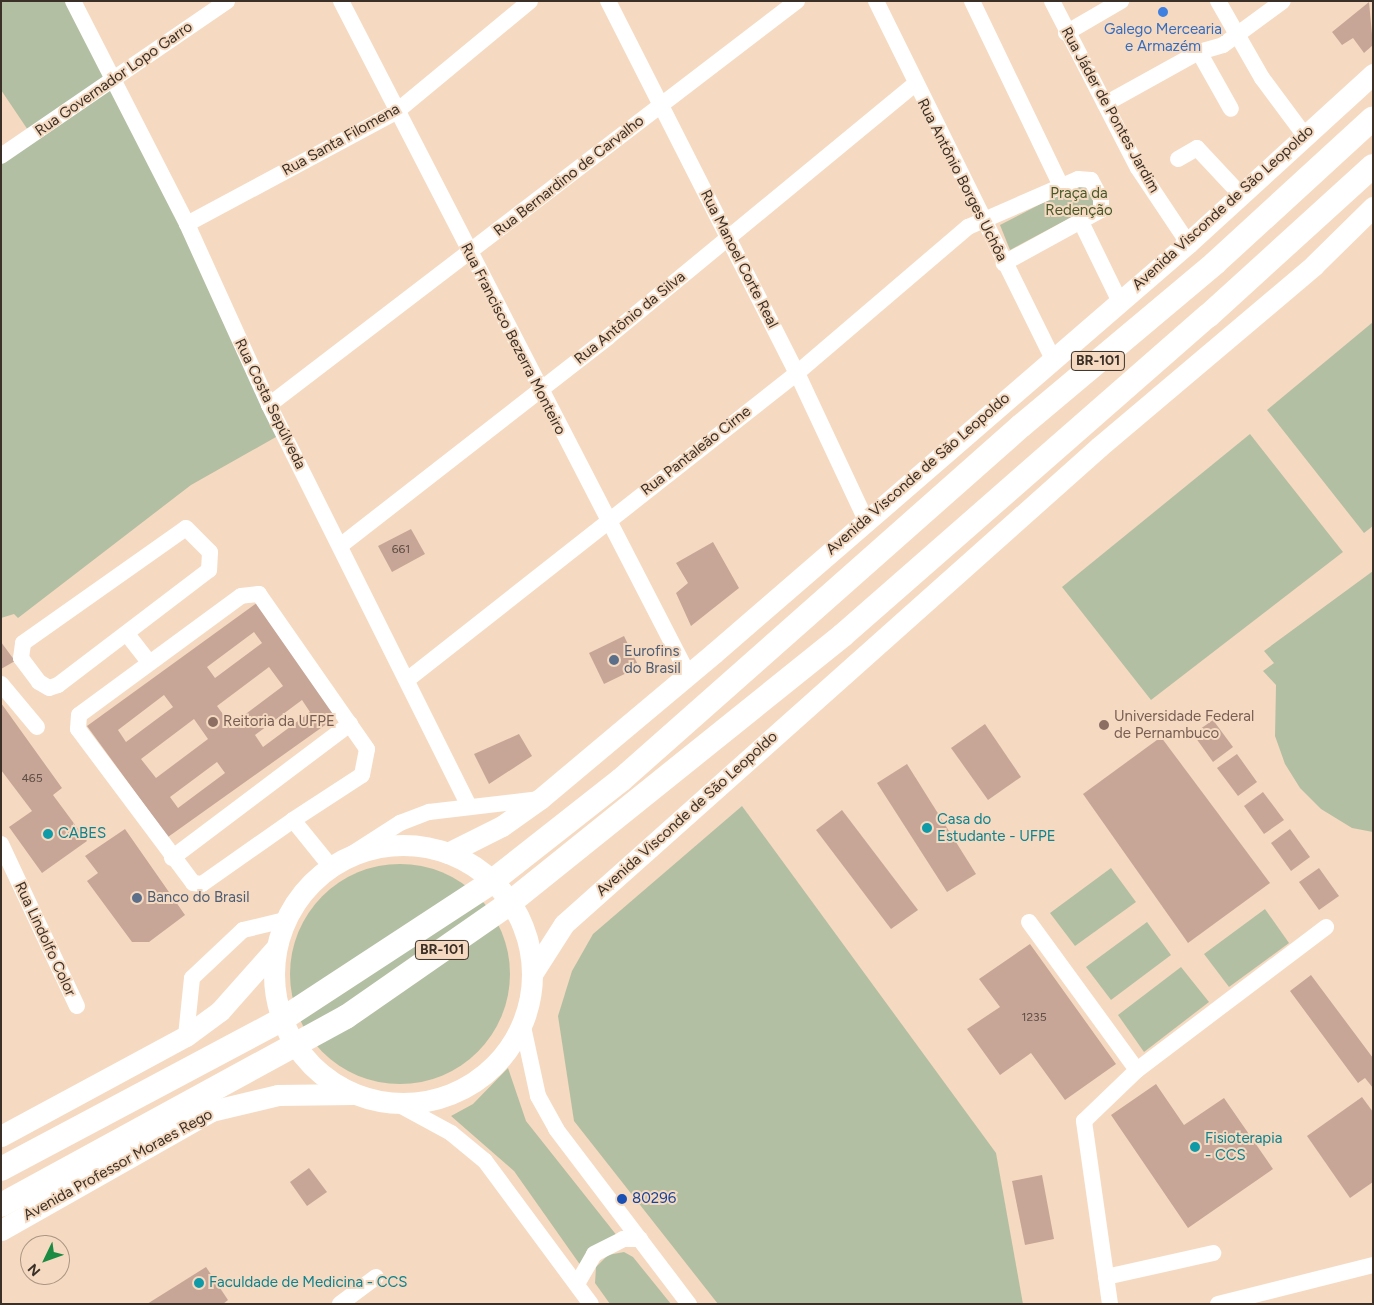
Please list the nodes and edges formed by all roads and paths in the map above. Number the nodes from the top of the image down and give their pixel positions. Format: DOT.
graph roads {
  1 [pos="73,1"];
  2 [pos="227,1"];
  3 [pos="341,1"];
  4 [pos="530,1"];
  5 [pos="608,1"];
  6 [pos="797,1"];
  7 [pos="876,1"];
  8 [pos="972,1"];
  9 [pos="1052,1"];
  10 [pos="1121,1"];
  11 [pos="1218,1"];
  12 [pos="1283,1"];
  13 [pos="1066,33"];
  14 [pos="1236,35"];
  15 [pos="1199,52"];
  16 [pos="1373,74"];
  17 [pos="112,80"];
  18 [pos="914,84"];
  19 [pos="659,104"];
  20 [pos="1105,104"];
  21 [pos="1231,109"];
  22 [pos="396,112"];
  23 [pos="1373,118"];
  24 [pos="1305,136"];
  25 [pos="1,156"];
  26 [pos="1178,159"];
  27 [pos="1373,166"];
  28 [pos="1061,186"];
  29 [pos="1241,195"];
  30 [pos="1373,207"];
  31 [pos="1081,222"];
  32 [pos="984,223"];
  33 [pos="187,224"];
  34 [pos="729,239"];
  35 [pos="1188,243"];
  36 [pos="470,253"];
  37 [pos="1004,263"];
  38 [pos="1119,300"];
  39 [pos="1052,357"];
  40 [pos="797,372"];
  41 [pos="539,390"];
  42 [pos="269,405"];
  43 [pos="865,518"];
  44 [pos="607,522"];
  45 [pos="340,546"];
  46 [pos="126,634"];
  47 [pos="149,662"];
  48 [pos="688,674"];
  49 [pos="407,680"];
  50 [pos="1,684"];
  51 [pos="350,724"];
  52 [pos="37,727"];
  53 [pos="540,799"];
  54 [pos="469,807"];
  55 [pos="293,820"];
  56 [pos="1,844"];
  57 [pos="448,853"];
  58 [pos="172,858"];
  59 [pos="338,863"];
  60 [pos="285,920"];
  61 [pos="1029,922"];
  62 [pos="1326,927"];
  63 [pos="276,948"];
  64 [pos="532,974"];
  65 [pos="77,1006"];
  66 [pos="522,1022"];
  67 [pos="186,1036"];
  68 [pos="1137,1070"];
  69 [pos="355,1094"];
  70 [pos="394,1102"];
  71 [pos="1,1136"];
  72 [pos="1,1169"];
  73 [pos="1,1205"];
  74 [pos="1,1230"];
  75 [pos="640,1239"];
  76 [pos="1213,1252"];
  77 [pos="1373,1265"];
  78 [pos="376,1277"];
  79 [pos="1106,1277"];
  80 [pos="577,1284"];
  81 [pos="340,1304"];
  82 [pos="590,1304"];
  83 [pos="689,1304"];
  84 [pos="1110,1304"];
  85 [pos="1218,1304"];
  1 -- 17 [label="street, Rua Costa Sepúlveda"];
  2 -- 17 [label="street, Rua Governador Lopo Garro"];
  3 -- 22 [label="street, Rua Francisco Bezerra Monteiro"];
  4 -- 22 [label="street, Rua Santa Filomena"];
  5 -- 19 [label="street, Rua Manoel Corte Real"];
  6 -- 19 [label="street, Rua Bernardino de Carvalho"];
  7 -- 18 [label="street, Rua Antônio Borges Uchôa"];
  8 -- 28 [label="street"];
  9 -- 13 [label="street, Rua Jáder de Pontes Jardim"];
  10 -- 13 [label="street"];
  11 -- 14 [label="street"];
  12 -- 14 [label="street"];
  13 -- 20 [label="street, Rua Jáder de Pontes Jardim"];
  14 -- 15 [label="street"];
  14 -- 24 [label="street"];
  15 -- 20 [label="street"];
  15 -- 21 [label="street"];
  16 -- 24 [label="main road, Avenida Visconde de São Leopoldo"];
  17 -- 25 [label="street, Rua Governador Lopo Garro"];
  17 -- 33 [label="street, Rua Costa Sepúlveda"];
  18 -- 32 [label="street, Rua Antônio Borges Uchôa"];
  18 -- 34 [label="street, Rua Antônio da Silva"];
  19 -- 34 [label="street, Rua Manoel Corte Real"];
  19 -- 36 [label="street, Rua Bernardino de Carvalho"];
  20 -- 35 [label="street, Rua Jáder de Pontes Jardim"];
  22 -- 33 [label="street, Rua Santa Filomena"];
  22 -- 36 [label="street, Rua Francisco Bezerra Monteiro"];
  23 -- 72 [label="highway, Avenida Visconde de São Leopoldo / BR-101"];
  24 -- 29 [label="main road, Avenida Visconde de São Leopoldo"];
  26 -- 29 [label="street"];
  27 -- 73 [label="highway, BR-101"];
  28 -- 31 [label="street, Rua Pantaleão Cirne"];
  28 -- 32 [label="street, Rua Pantaleão Cirne"];
  29 -- 35 [label="main road, Avenida Visconde de São Leopoldo"];
  30 -- 64 [label="main road, Avenida Visconde de São Leopoldo"];
  31 -- 37 [label="street"];
  31 -- 38 [label="street"];
  32 -- 37 [label="street, Rua Antônio Borges Uchôa"];
  32 -- 40 [label="street, Rua Pantaleão Cirne"];
  33 -- 42 [label="street, Rua Costa Sepúlveda"];
  34 -- 40 [label="street, Rua Manoel Corte Real"];
  34 -- 41 [label="street, Rua Antônio da Silva"];
  35 -- 38 [label="main road, Avenida Visconde de São Leopoldo"];
  36 -- 41 [label="street, Rua Francisco Bezerra Monteiro"];
  36 -- 42 [label="street, Rua Bernardino de Carvalho"];
  37 -- 39 [label="street, Rua Antônio Borges Uchôa"];
  38 -- 39 [label="main road, Avenida Visconde de São Leopoldo"];
  39 -- 43 [label="main road, Avenida Visconde de São Leopoldo"];
  40 -- 43 [label="street, Rua Manoel Corte Real"];
  40 -- 44 [label="street, Rua Pantaleão Cirne"];
  41 -- 44 [label="street, Rua Francisco Bezerra Monteiro"];
  41 -- 45 [label="street, Rua Antônio da Silva"];
  42 -- 45 [label="street, Rua Costa Sepúlveda"];
  43 -- 48 [label="main road, Avenida Visconde de São Leopoldo"];
  44 -- 48 [label="street, Rua Francisco Bezerra Monteiro"];
  44 -- 49 [label="street, Rua Pantaleão Cirne"];
  45 -- 49 [label="street, Rua Costa Sepúlveda"];
  46 -- 46 [label="street"];
  46 -- 47 [label="street"];
  47 -- 51 [label="street"];
  47 -- 58 [label="street"];
  48 -- 53 [label="main road, Avenida Visconde de São Leopoldo"];
  49 -- 54 [label="street, Rua Costa Sepúlveda"];
  50 -- 52 [label="street"];
  51 -- 55 [label="street"];
  51 -- 58 [label="street"];
  53 -- 54 [label="street"];
  53 -- 57 [label="main road, Avenida Visconde de São Leopoldo"];
  54 -- 59 [label="street"];
  55 -- 58 [label="street"];
  55 -- 59 [label="street"];
  56 -- 65 [label="street, Rua Lindolfo Color"];
  57 -- 59 [label="main road"];
  57 -- 64 [label="main road"];
  59 -- 60 [label="main road"];
  60 -- 63 [label="main road"];
  60 -- 67 [label="street"];
  61 -- 68 [label="street"];
  62 -- 68 [label="street"];
  63 -- 67 [label="main road"];
  63 -- 69 [label="main road"];
  64 -- 66 [label="main road"];
  66 -- 70 [label="main road"];
  66 -- 75 [label="street"];
  67 -- 71 [label="main road"];
  68 -- 79 [label="street"];
  69 -- 70 [label="main road"];
  69 -- 74 [label="main road, Avenida Professor Moraes Rego"];
  70 -- 80 [label="street"];
  75 -- 80 [label="street"];
  75 -- 83 [label="street"];
  76 -- 79 [label="street"];
  77 -- 85 [label="street"];
  78 -- 81 [label="street"];
  79 -- 84 [label="street"];
  80 -- 82 [label="street"];
}
